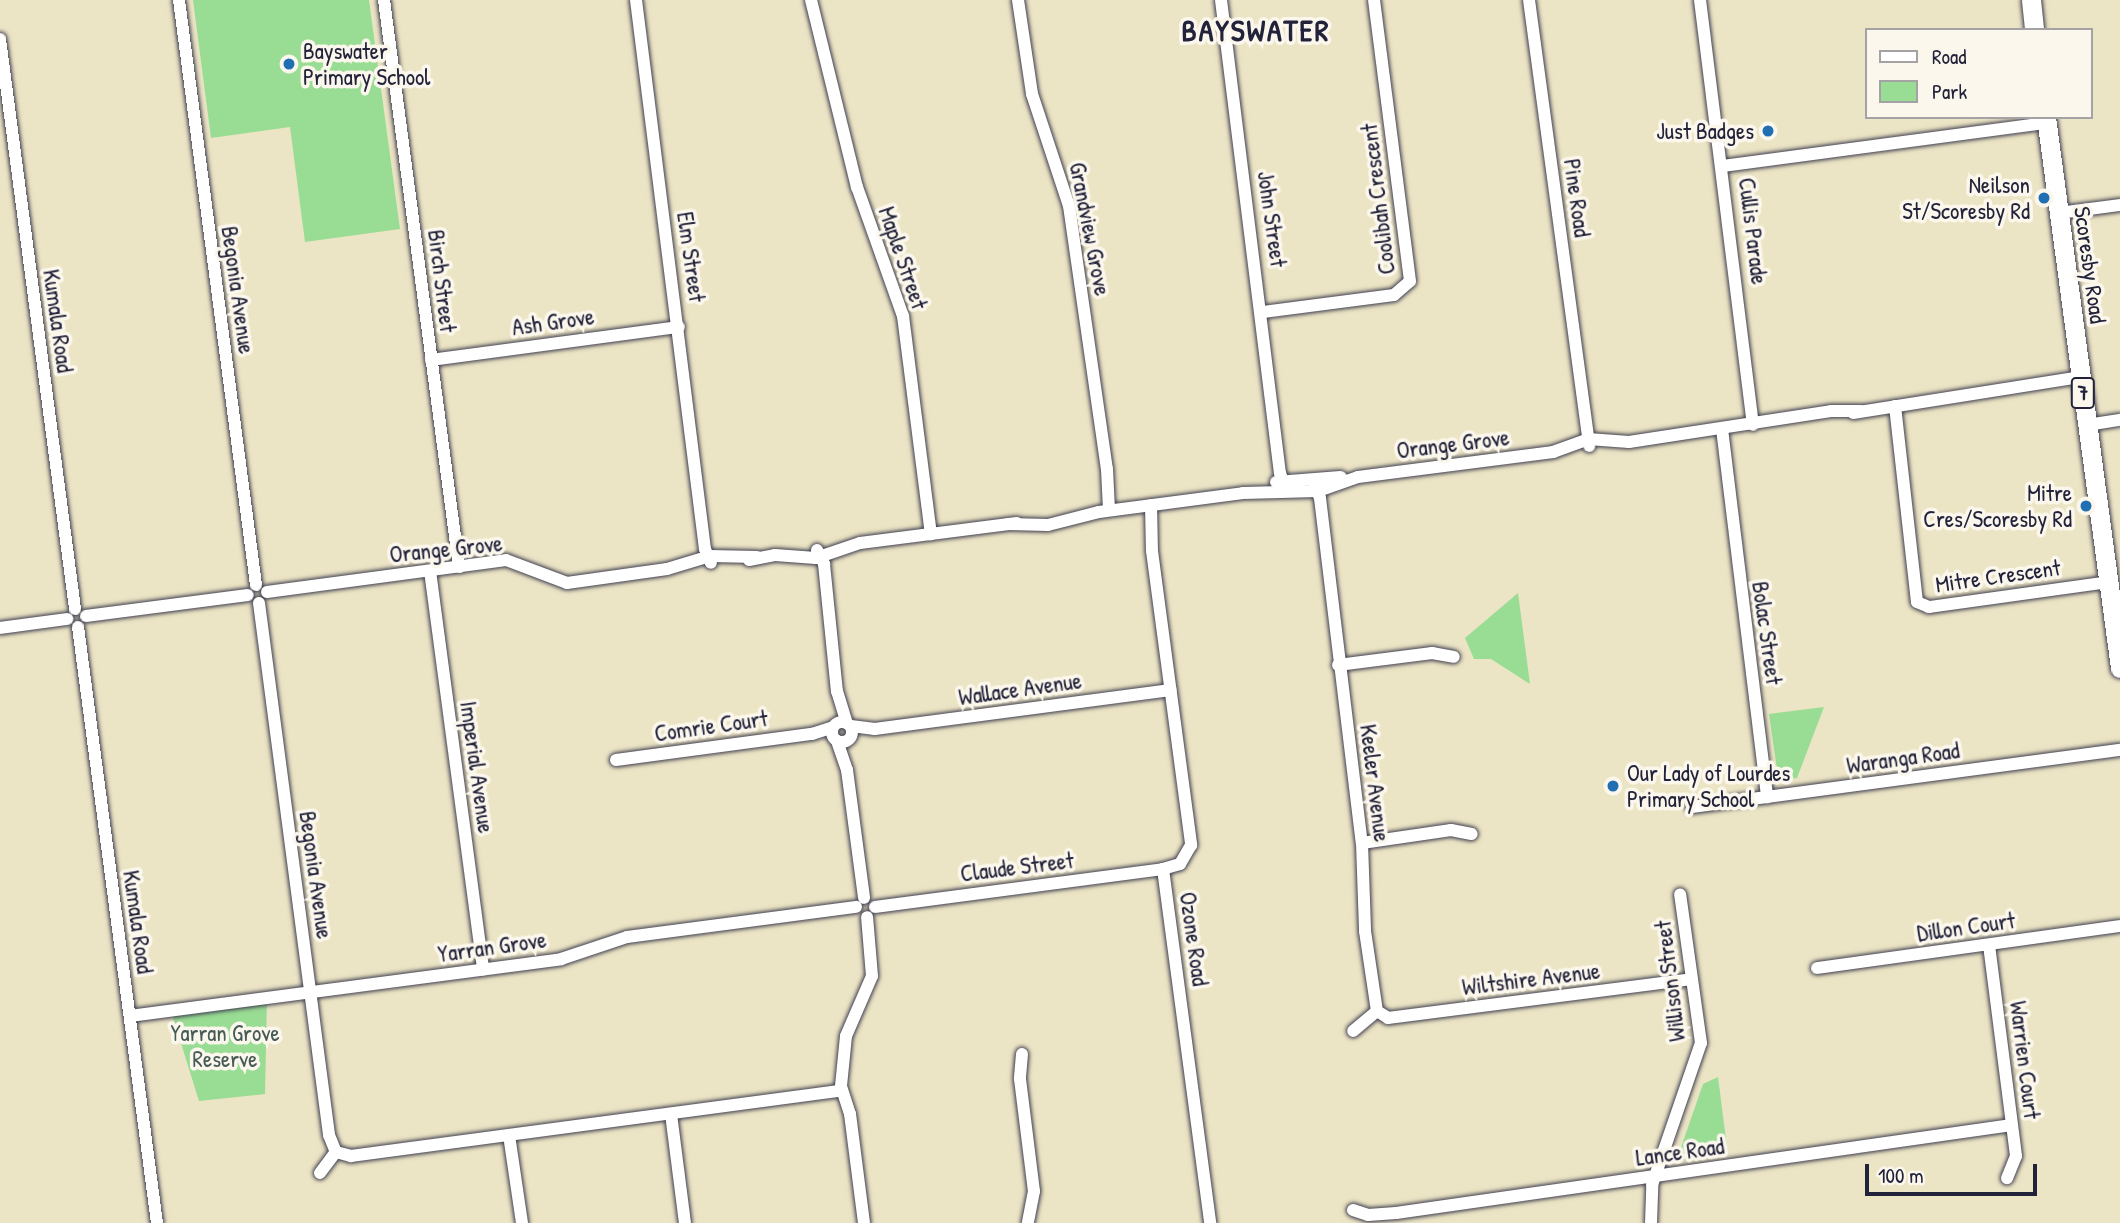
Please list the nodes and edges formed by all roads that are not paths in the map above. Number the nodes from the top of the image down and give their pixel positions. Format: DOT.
graph roads {
  1 [pos="178,0"];
  2 [pos="384,0"];
  3 [pos="636,0"];
  4 [pos="811,0"];
  5 [pos="1018,0"];
  6 [pos="1221,0"];
  7 [pos="1374,0"];
  8 [pos="1529,0"];
  9 [pos="1700,0"];
  10 [pos="2031,0"];
  11 [pos="2034,28"];
  12 [pos="0,39"];
  13 [pos="2046,120"];
  14 [pos="1723,166"];
  15 [pos="2120,205"];
  16 [pos="2059,213"];
  17 [pos="1263,312"];
  18 [pos="679,327"];
  19 [pos="432,360"];
  20 [pos="2081,382"];
  21 [pos="1891,407"];
  22 [pos="2120,420"];
  23 [pos="1762,424"];
  24 [pos="2087,425"];
  25 [pos="1718,430"];
  26 [pos="1588,442"];
  27 [pos="1285,483"];
  28 [pos="1315,488"];
  29 [pos="1147,506"];
  30 [pos="1108,510"];
  31 [pos="931,534"];
  32 [pos="818,555"];
  33 [pos="710,558"];
  34 [pos="459,567"];
  35 [pos="430,571"];
  36 [pos="2109,582"];
  37 [pos="257,594"];
  38 [pos="77,618"];
  39 [pos="0,628"];
  40 [pos="1454,657"];
  41 [pos="1338,665"];
  42 [pos="2120,668"];
  43 [pos="1170,690"];
  44 [pos="842,732"];
  45 [pos="2120,750"];
  46 [pos="616,760"];
  47 [pos="1767,797"];
  48 [pos="1692,807"];
  49 [pos="1472,834"];
  50 [pos="1362,843"];
  51 [pos="1163,869"];
  52 [pos="1680,894"];
  53 [pos="860,902"];
  54 [pos="871,912"];
  55 [pos="2120,926"];
  56 [pos="1989,945"];
  57 [pos="1817,968"];
  58 [pos="483,969"];
  59 [pos="1692,979"];
  60 [pos="310,993"];
  61 [pos="1377,1011"];
  62 [pos="130,1016"];
  63 [pos="1353,1031"];
  64 [pos="1022,1054"];
  65 [pos="841,1091"];
  66 [pos="671,1114"];
  67 [pos="2012,1125"];
  68 [pos="509,1135"];
  69 [pos="336,1152"];
  70 [pos="320,1173"];
  71 [pos="1655,1177"];
  72 [pos="2007,1178"];
  73 [pos="1353,1210"];
  74 [pos="157,1223"];
  75 [pos="522,1223"];
  76 [pos="685,1223"];
  77 [pos="864,1223"];
  78 [pos="1028,1223"];
  79 [pos="1210,1223"];
  80 [pos="1651,1223"];
  1 -- 37 [label="street, Begonia Avenue"];
  2 -- 19 [label="street, Birch Street"];
  3 -- 18 [label="street, Elm Street"];
  4 -- 31 [label="street, Maple Street"];
  5 -- 30 [label="street, Grandview Grove"];
  6 -- 17 [label="street, John Street"];
  7 -- 17 [label="street, Coolibah Crescent"];
  8 -- 26 [label="street, Pine Road"];
  9 -- 14 [label="street, Cullis Parade"];
  10 -- 11 [label="main road"];
  12 -- 38 [label="street, Kumala Road"];
  13 -- 14 [label="street"];
  13 -- 16 [label="main road, Scoresby Road / 7"];
  14 -- 23 [label="street, Cullis Parade"];
  15 -- 16 [label="street"];
  16 -- 20 [label="main road, Scoresby Road / 7"];
  17 -- 27 [label="street, John Street"];
  18 -- 19 [label="street, Ash Grove"];
  18 -- 33 [label="street, Elm Street"];
  19 -- 34 [label="street, Birch Street"];
  20 -- 21 [label="street, Orange Grove"];
  20 -- 24 [label="main road, Scoresby Road / 7"];
  21 -- 23 [label="street, Orange Grove"];
  21 -- 36 [label="street, Mitre Crescent"];
  22 -- 24 [label="street"];
  23 -- 25 [label="street, Orange Grove"];
  24 -- 36 [label="main road, Scoresby Road / 7"];
  25 -- 26 [label="street, Orange Grove"];
  25 -- 47 [label="street, Bolac Street"];
  26 -- 28 [label="street, Orange Grove"];
  27 -- 28 [label="street, Orange Grove"];
  27 -- 29 [label="street, Orange Grove"];
  28 -- 41 [label="street, Keeler Avenue"];
  29 -- 30 [label="street, Orange Grove"];
  29 -- 43 [label="street, Ozone Road"];
  30 -- 31 [label="street, Orange Grove"];
  31 -- 32 [label="street, Orange Grove"];
  32 -- 33 [label="street, Orange Grove"];
  32 -- 44 [label="street"];
  33 -- 34 [label="street, Orange Grove"];
  34 -- 35 [label="street, Orange Grove"];
  35 -- 37 [label="street, Orange Grove"];
  35 -- 58 [label="street, Imperial Avenue"];
  36 -- 42 [label="main road, Scoresby Road / 7"];
  37 -- 38 [label="street, Orange Grove"];
  37 -- 60 [label="street, Begonia Avenue"];
  38 -- 39 [label="street, Orange Grove"];
  38 -- 62 [label="street, Kumala Road"];
  40 -- 41 [label="street"];
  41 -- 50 [label="street, Keeler Avenue"];
  43 -- 44 [label="street, Wallace Avenue"];
  43 -- 51 [label="street, Ozone Road"];
  44 -- 46 [label="street, Comrie Court"];
  44 -- 53 [label="street"];
  45 -- 47 [label="street, Waranga Road"];
  47 -- 48 [label="street, Waranga Road"];
  49 -- 50 [label="street"];
  50 -- 61 [label="street, Keeler Avenue"];
  51 -- 54 [label="street, Claude Street"];
  51 -- 79 [label="street, Ozone Road"];
  52 -- 59 [label="street, Willison Street"];
  53 -- 54 [label="street"];
  53 -- 58 [label="street, Yarran Grove"];
  54 -- 65 [label="street"];
  55 -- 56 [label="street, Dillon Court"];
  56 -- 57 [label="street, Dillon Court"];
  56 -- 67 [label="street, Warrien Court"];
  58 -- 60 [label="street, Yarran Grove"];
  59 -- 61 [label="street, Wiltshire Avenue"];
  59 -- 71 [label="street, Willison Street"];
  60 -- 62 [label="street, Yarran Grove"];
  60 -- 69 [label="street, Begonia Avenue"];
  61 -- 63 [label="street"];
  62 -- 74 [label="street, Kumala Road"];
  64 -- 78 [label="street"];
  65 -- 66 [label="street"];
  65 -- 77 [label="street"];
  66 -- 68 [label="street"];
  66 -- 76 [label="street"];
  67 -- 71 [label="street, Lance Road"];
  67 -- 72 [label="street, Warrien Court"];
  68 -- 69 [label="street"];
  68 -- 75 [label="street"];
  69 -- 70 [label="street"];
  71 -- 73 [label="street, Lance Road"];
  71 -- 80 [label="street, Willison Street"];
}
